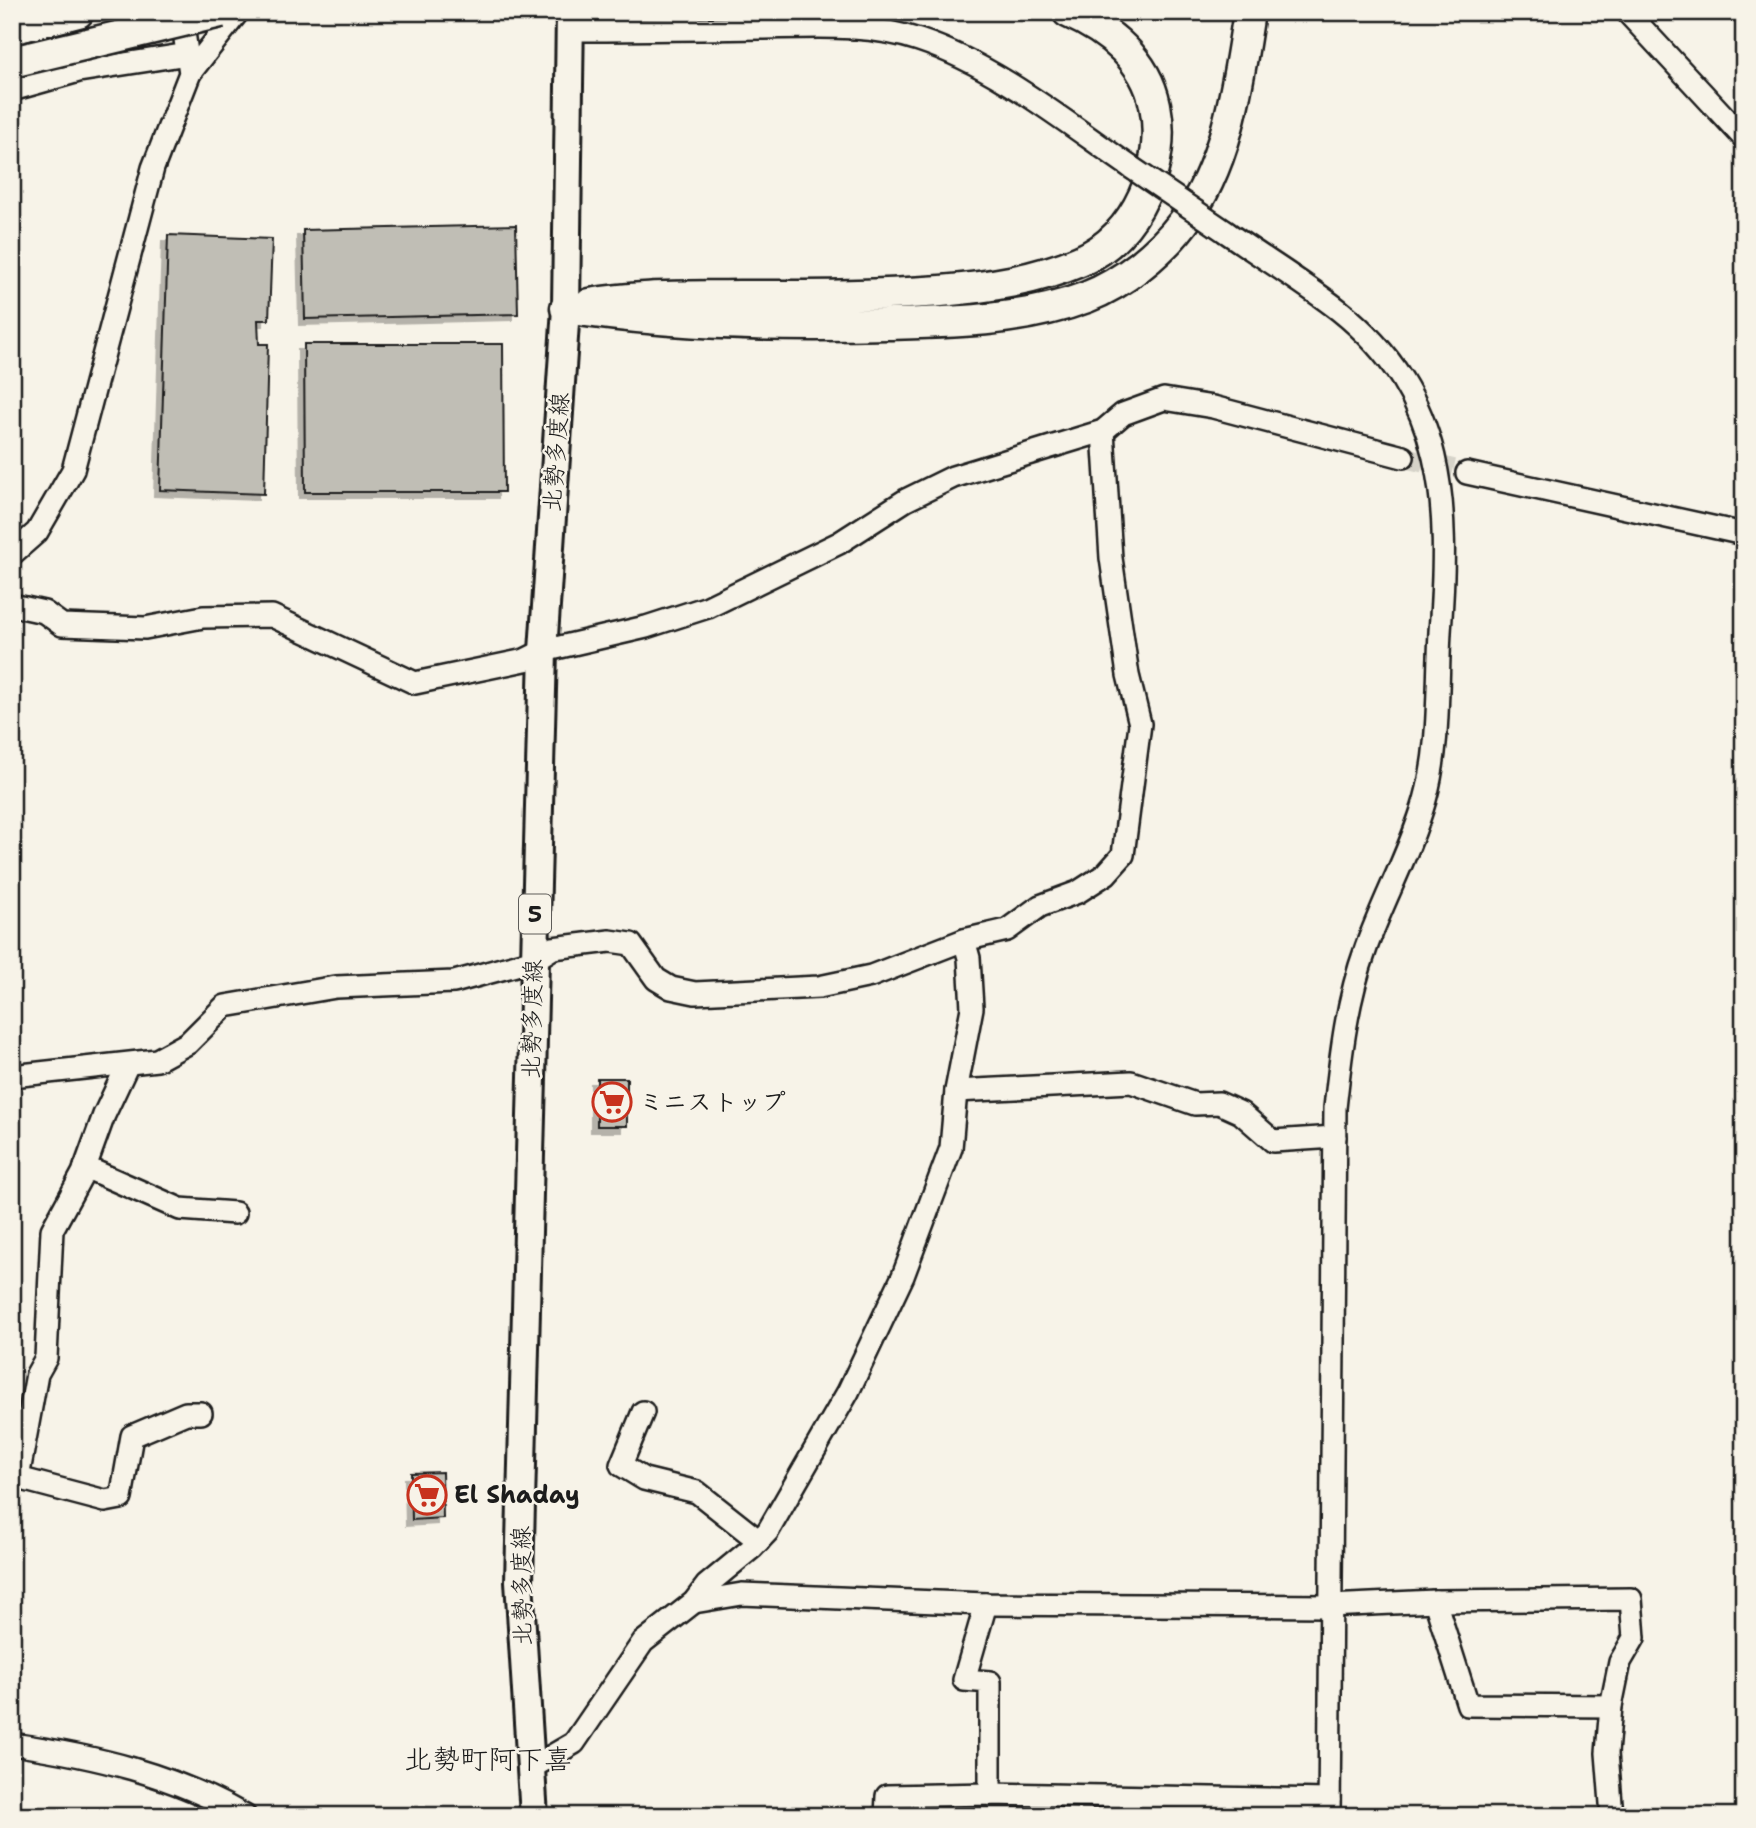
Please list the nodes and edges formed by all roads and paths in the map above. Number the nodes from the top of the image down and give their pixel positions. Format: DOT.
graph roads {
  1 [pos="78,12"];
  2 [pos="181,12"];
  3 [pos="221,12"];
  4 [pos="238,12"];
  5 [pos="1068,12"];
  6 [pos="1249,12"];
  7 [pos="1628,12"];
  8 [pos="570,21"];
  9 [pos="12,29"];
  10 [pos="12,62"];
  11 [pos="189,64"];
  12 [pos="12,90"];
  13 [pos="1744,138"];
  14 [pos="566,308"];
  15 [pos="1103,431"];
  16 [pos="1402,457"];
  17 [pos="1467,474"];
  18 [pos="1744,534"];
  19 [pos="12,554"];
  20 [pos="12,605"];
  21 [pos="543,651"];
  22 [pos="964,940"];
  23 [pos="534,960"];
  24 [pos="128,1064"];
  25 [pos="12,1076"];
  26 [pos="956,1091"];
  27 [pos="1335,1137"];
  28 [pos="85,1167"];
  29 [pos="235,1213"];
  30 [pos="643,1412"];
  31 [pos="201,1413"];
  32 [pos="15,1478"];
  33 [pos="759,1541"];
  34 [pos="1435,1601"];
  35 [pos="694,1602"];
  36 [pos="986,1604"];
  37 [pos="1328,1606"];
  38 [pos="1611,1706"];
  39 [pos="12,1744"];
  40 [pos="531,1768"];
  41 [pos="990,1794"];
  42 [pos="1329,1808"];
  43 [pos="245,1816"];
  44 [pos="534,1816"];
  45 [pos="886,1816"];
  46 [pos="1612,1816"];
  1 -- 9 [label="highway"];
  2 -- 11 [label="street"];
  3 -- 10 [label="highway, bridge"];
  4 -- 11 [label="street"];
  5 -- 14 [label="highway"];
  6 -- 14 [label="highway"];
  7 -- 13 [label="street"];
  8 -- 14 [label="main road, 北勢多度線 / 5"];
  8 -- 27 [label="street, bridge"];
  11 -- 12 [label="street"];
  11 -- 19 [label="street"];
  14 -- 21 [label="main road, 北勢多度線 / 5"];
  15 -- 16 [label="street"];
  15 -- 21 [label="street"];
  15 -- 22 [label="street"];
  17 -- 18 [label="street"];
  20 -- 21 [label="street"];
  21 -- 23 [label="main road, 北勢多度線 / 5"];
  22 -- 23 [label="street"];
  22 -- 26 [label="street"];
  23 -- 24 [label="street"];
  23 -- 40 [label="main road, 北勢多度線 / 5"];
  24 -- 25 [label="street"];
  24 -- 28 [label="street"];
  26 -- 27 [label="street"];
  26 -- 33 [label="street"];
  27 -- 37 [label="street"];
  28 -- 29 [label="street"];
  28 -- 32 [label="street"];
  30 -- 33 [label="street"];
  31 -- 32 [label="street"];
  33 -- 35 [label="street"];
  34 -- 37 [label="street"];
  34 -- 38 [label="street"];
  34 -- 38 [label="street"];
  35 -- 36 [label="street"];
  35 -- 40 [label="street"];
  36 -- 37 [label="street"];
  36 -- 41 [label="street"];
  37 -- 42 [label="street"];
  38 -- 46 [label="street"];
  39 -- 43 [label="street"];
  40 -- 44 [label="main road, 北勢多度線 / 5"];
  41 -- 42 [label="street"];
  41 -- 45 [label="street"];
}
